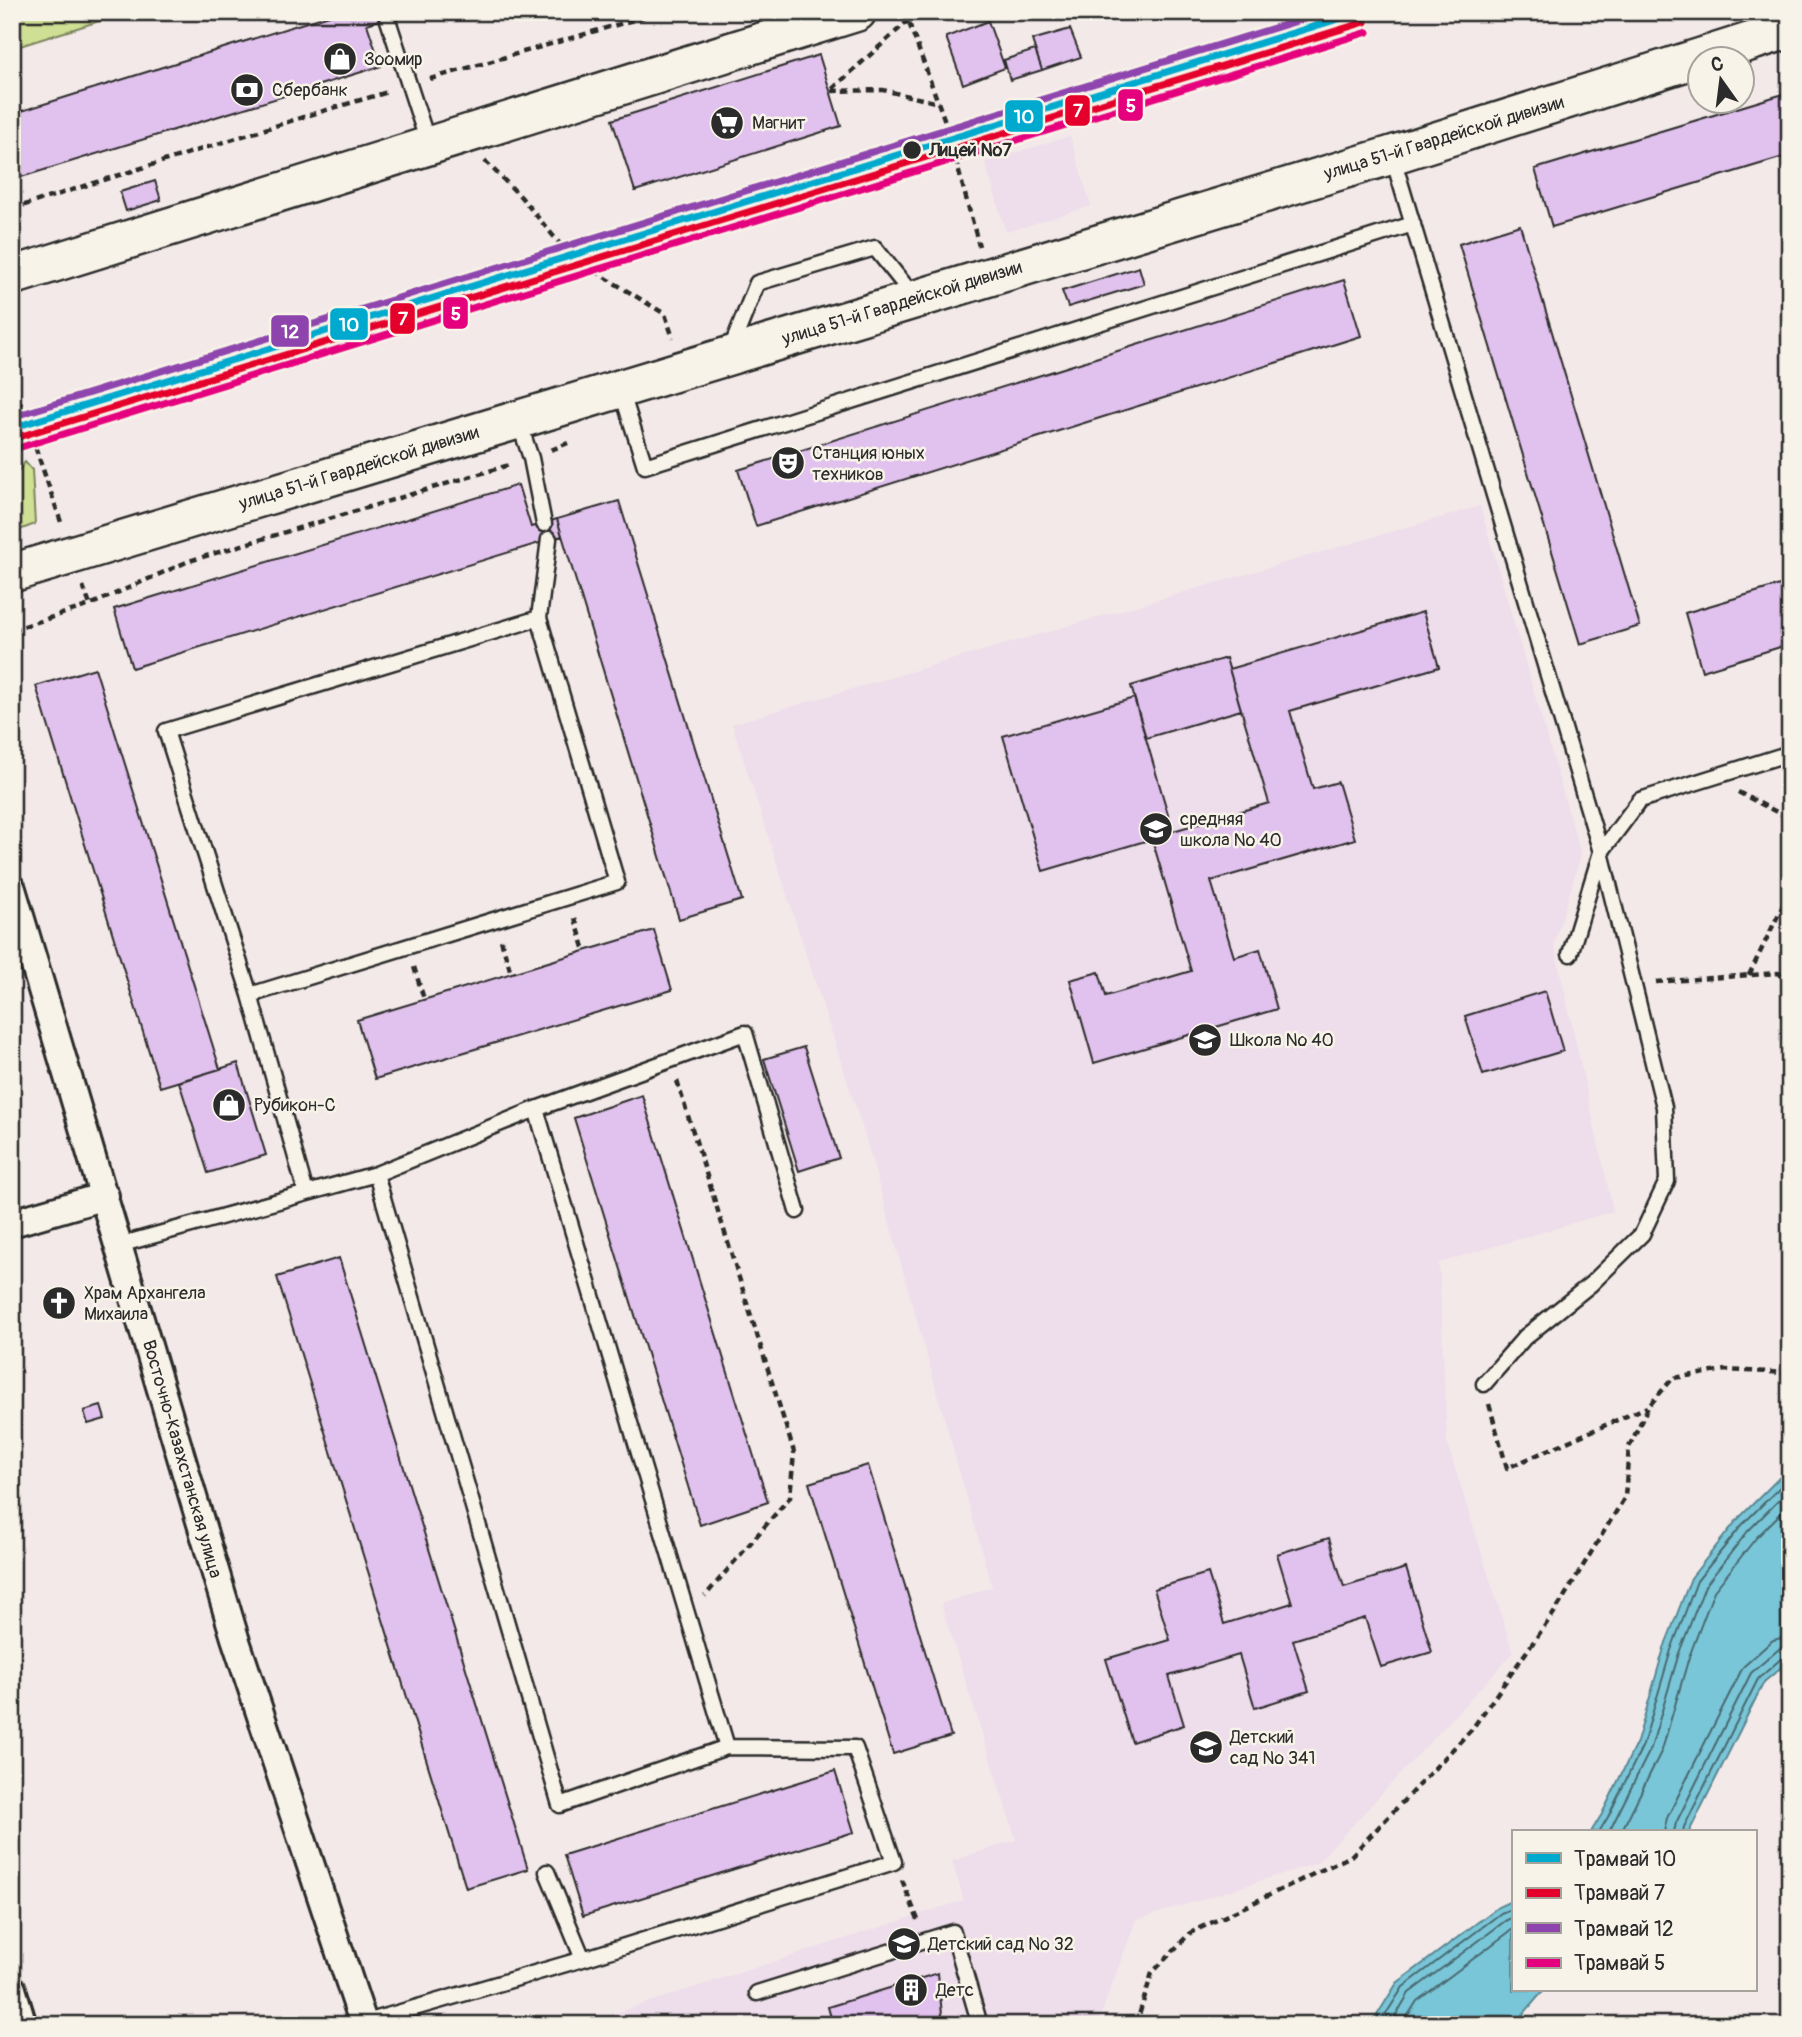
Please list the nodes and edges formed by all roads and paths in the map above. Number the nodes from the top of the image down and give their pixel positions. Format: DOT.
graph roads {
  1 [pos="661,12"];
  2 [pos="857,12"];
  3 [pos="905,12"];
  4 [pos="387,17"];
  5 [pos="909,20"];
  6 [pos="1790,29"];
  7 [pos="410,85"];
  8 [pos="939,103"];
  9 [pos="444,141"];
  10 [pos="1392,155"];
  11 [pos="12,209"];
  12 [pos="1413,224"];
  13 [pos="12,276"];
  14 [pos="986,278"];
  15 [pos="916,299"];
  16 [pos="728,356"];
  17 [pos="683,370"];
  18 [pos="12,379"];
  19 [pos="621,388"];
  20 [pos="518,419"];
  21 [pos="544,524"];
  22 [pos="549,540"];
  23 [pos="72,554"];
  24 [pos="12,573"];
  25 [pos="539,618"];
  26 [pos="12,630"];
  27 [pos="1790,754"];
  28 [pos="1711,778"];
  29 [pos="1790,819"];
  30 [pos="1601,852"];
  31 [pos="12,890"];
  32 [pos="1790,891"];
  33 [pos="569,897"];
  34 [pos="495,920"];
  35 [pos="408,947"];
  36 [pos="585,951"];
  37 [pos="1570,954"];
  38 [pos="511,973"];
  39 [pos="1749,976"];
  40 [pos="1633,984"];
  41 [pos="1790,985"];
  42 [pos="250,995"];
  43 [pos="424,999"];
  44 [pos="671,1060"];
  45 [pos="536,1109"];
  46 [pos="376,1174"];
  47 [pos="306,1193"];
  48 [pos="104,1196"];
  49 [pos="797,1211"];
  50 [pos="12,1223"];
  51 [pos="119,1245"];
  52 [pos="1790,1373"];
  53 [pos="1484,1384"];
  54 [pos="1648,1407"];
  55 [pos="688,1615"];
  56 [pos="727,1746"];
  57 [pos="894,1862"];
  58 [pos="547,1872"];
  59 [pos="927,1941"];
  60 [pos="583,1959"];
  61 [pos="12,1989"];
  62 [pos="757,1993"];
  63 [pos="363,2024"];
  64 [pos="23,2025"];
  65 [pos="980,2025"];
  66 [pos="1136,2025"];
  1 -- 7 [label="path"];
  2 -- 9 [label="main road"];
  3 -- 5 [label="path"];
  4 -- 7 [label="lane"];
  5 -- 8 [label="path"];
  5 -- 8 [label="path"];
  6 -- 10 [label="main road, улица 51-й Гвардейской дивизии"];
  7 -- 9 [label="lane"];
  7 -- 11 [label="path"];
  8 -- 14 [label="path"];
  9 -- 13 [label="main road"];
  9 -- 17 [label="path"];
  10 -- 12 [label="lane"];
  10 -- 14 [label="main road, улица 51-й Гвардейской дивизии"];
  12 -- 19 [label="lane"];
  12 -- 30 [label="lane"];
  14 -- 15 [label="main road, улица 51-й Гвардейской дивизии"];
  15 -- 16 [label="main road, улица 51-й Гвардейской дивизии"];
  15 -- 16 [label="lane"];
  16 -- 17 [label="main road, улица 51-й Гвардейской дивизии"];
  17 -- 19 [label="main road, улица 51-й Гвардейской дивизии"];
  18 -- 23 [label="path"];
  19 -- 20 [label="main road, улица 51-й Гвардейской дивизии"];
  20 -- 21 [label="lane"];
  20 -- 23 [label="main road, улица 51-й Гвардейской дивизии"];
  22 -- 25 [label="lane"];
  23 -- 24 [label="main road, улица 51-й Гвардейской дивизии"];
  23 -- 26 [label="path"];
  25 -- 33 [label="lane"];
  25 -- 42 [label="lane"];
  27 -- 28 [label="lane"];
  28 -- 29 [label="path"];
  28 -- 30 [label="lane"];
  30 -- 37 [label="lane"];
  30 -- 40 [label="lane"];
  31 -- 48 [label="street, Восточно-Казахстанская улица"];
  32 -- 39 [label="path"];
  33 -- 34 [label="lane"];
  33 -- 36 [label="path"];
  34 -- 35 [label="lane"];
  34 -- 38 [label="path"];
  35 -- 42 [label="lane"];
  35 -- 43 [label="path"];
  39 -- 40 [label="path"];
  39 -- 41 [label="path"];
  40 -- 53 [label="lane"];
  42 -- 47 [label="lane"];
  44 -- 45 [label="lane"];
  44 -- 49 [label="lane"];
  44 -- 55 [label="path"];
  45 -- 46 [label="lane"];
  45 -- 55 [label="lane"];
  46 -- 47 [label="lane"];
  46 -- 56 [label="lane"];
  47 -- 51 [label="lane"];
  48 -- 50 [label="street"];
  48 -- 51 [label="street, Восточно-Казахстанская улица"];
  51 -- 63 [label="street, Восточно-Казахстанская улица"];
  52 -- 54 [label="path"];
  53 -- 54 [label="path"];
  54 -- 66 [label="path"];
  55 -- 56 [label="lane"];
  56 -- 57 [label="lane"];
  57 -- 59 [label="path"];
  57 -- 60 [label="lane"];
  58 -- 60 [label="lane"];
  59 -- 62 [label="lane"];
  59 -- 65 [label="lane"];
  60 -- 63 [label="lane"];
  61 -- 64 [label="street"];
}
